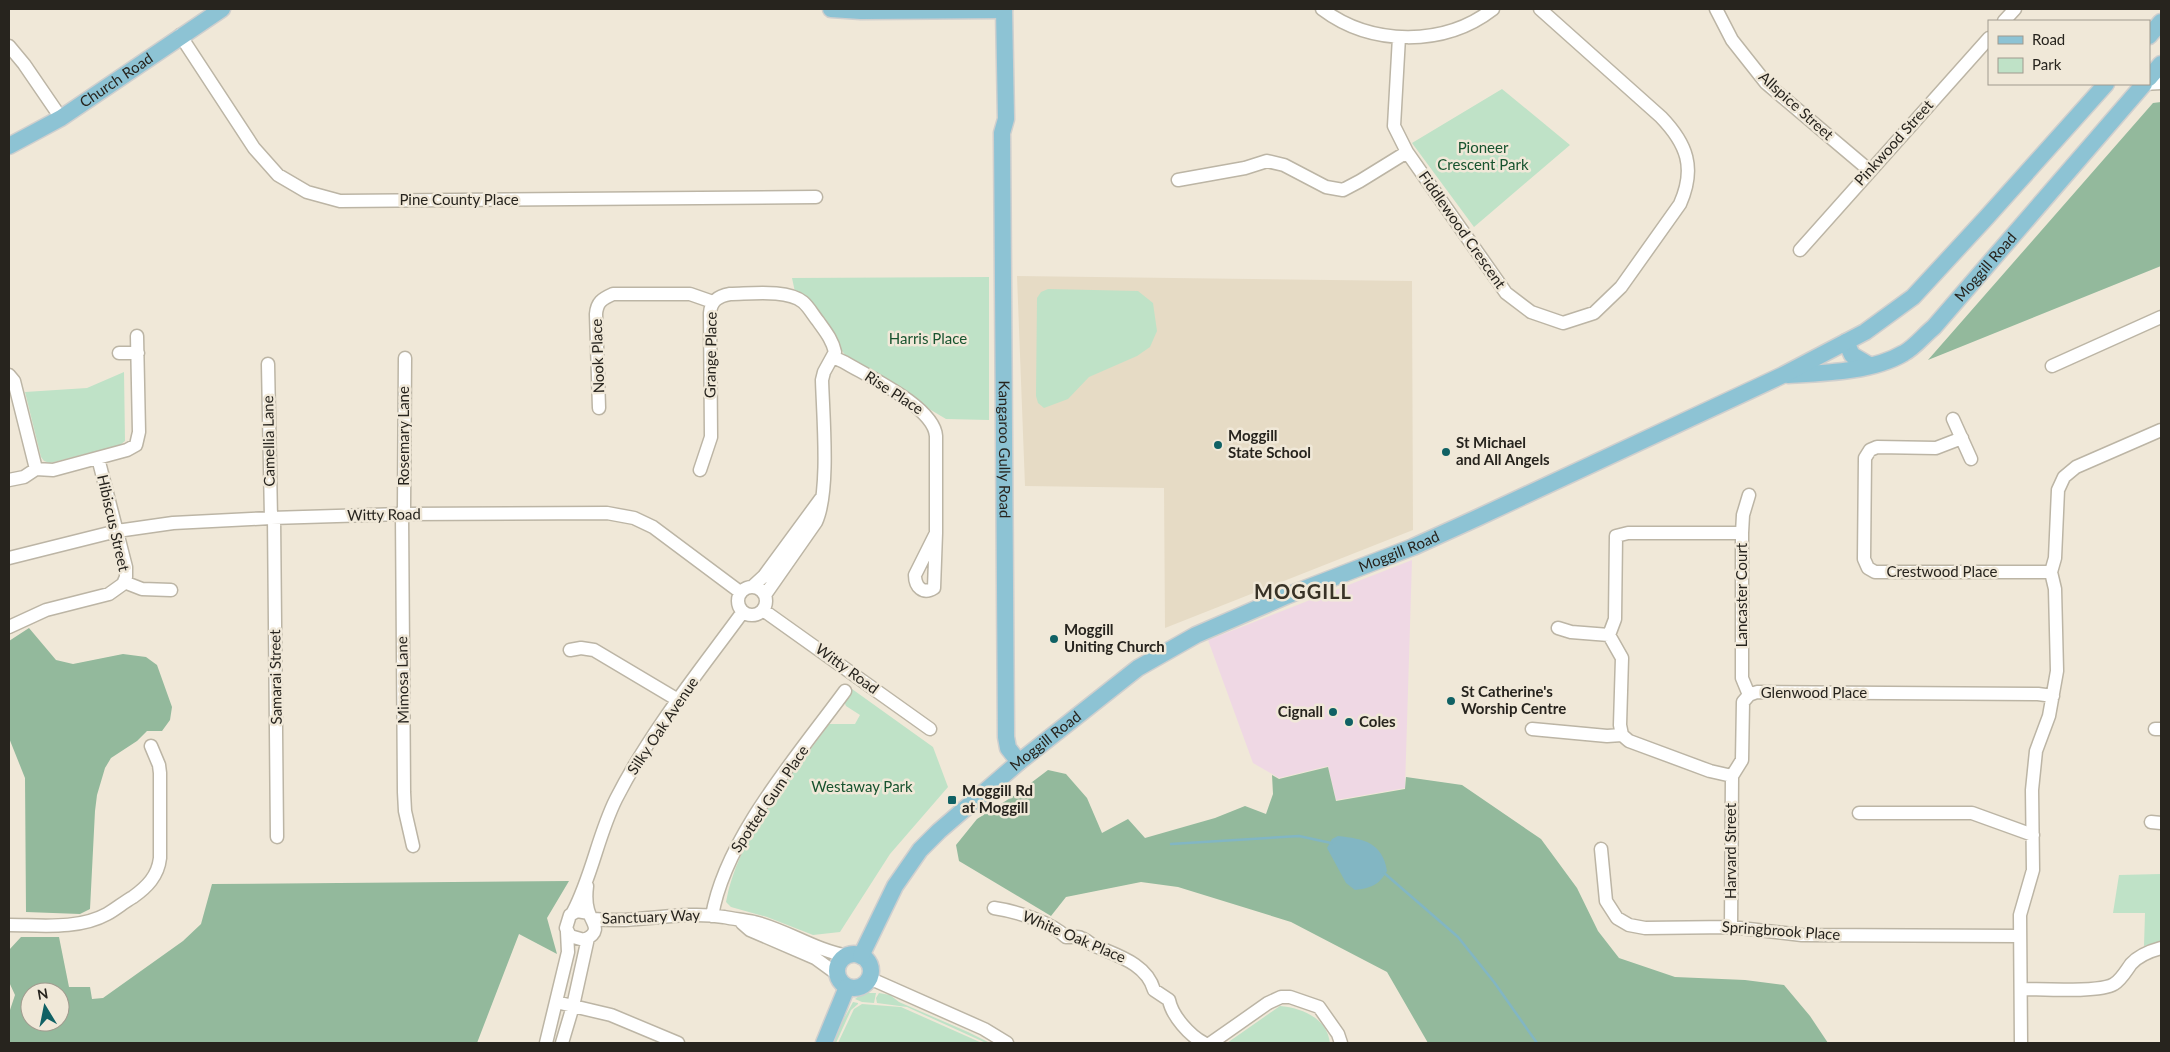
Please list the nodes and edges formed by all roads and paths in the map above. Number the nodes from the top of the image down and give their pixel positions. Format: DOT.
graph roads {
  1 [pos="222,9"];
  2 [pos="831,9"];
  3 [pos="999,9"];
  4 [pos="1322,9"];
  5 [pos="1493,9"];
  6 [pos="1540,9"];
  7 [pos="1716,9"];
  8 [pos="2015,9"];
  9 [pos="2005,20"];
  10 [pos="2161,22"];
  11 [pos="180,35"];
  12 [pos="2150,35"];
  13 [pos="1399,37"];
  14 [pos="1988,39"];
  15 [pos="9,46"];
  16 [pos="2161,64"];
  17 [pos="2150,77"];
  18 [pos="2105,85"];
  19 [pos="2142,85"];
  20 [pos="61,118"];
  21 [pos="9,146"];
  22 [pos="1407,152"];
  23 [pos="1870,170"];
  24 [pos="1178,180"];
  25 [pos="816,197"];
  26 [pos="1800,250"];
  27 [pos="713,302"];
  28 [pos="2161,317"];
  29 [pos="137,336"];
  30 [pos="1846,342"];
  31 [pos="118,353"];
  32 [pos="138,353"];
  33 [pos="833,357"];
  34 [pos="405,358"];
  35 [pos="268,364"];
  36 [pos="1869,365"];
  37 [pos="2052,366"];
  38 [pos="9,375"];
  39 [pos="1783,375"];
  40 [pos="600,408"];
  41 [pos="1952,419"];
  42 [pos="2161,430"];
  43 [pos="1962,438"];
  44 [pos="98,458"];
  45 [pos="1971,459"];
  46 [pos="36,470"];
  47 [pos="700,470"];
  48 [pos="9,480"];
  49 [pos="1749,495"];
  50 [pos="822,497"];
  51 [pos="402,514"];
  52 [pos="272,518"];
  53 [pos="117,531"];
  54 [pos="1742,532"];
  55 [pos="936,534"];
  56 [pos="9,558"];
  57 [pos="2051,572"];
  58 [pos="124,582"];
  59 [pos="171,590"];
  60 [pos="746,590"];
  61 [pos="765,595"];
  62 [pos="763,610"];
  63 [pos="742,612"];
  64 [pos="9,627"];
  65 [pos="1558,628"];
  66 [pos="1609,635"];
  67 [pos="570,650"];
  68 [pos="845,691"];
  69 [pos="1749,695"];
  70 [pos="2052,696"];
  71 [pos="678,700"];
  72 [pos="1532,729"];
  73 [pos="930,730"];
  74 [pos="1622,735"];
  75 [pos="151,746"];
  76 [pos="1019,762"];
  77 [pos="1732,776"];
  78 [pos="1858,813"];
  79 [pos="2033,834"];
  80 [pos="277,837"];
  81 [pos="413,846"];
  82 [pos="1601,849"];
  83 [pos="587,876"];
  84 [pos="994,908"];
  85 [pos="573,912"];
  86 [pos="712,916"];
  87 [pos="738,920"];
  88 [pos="9,925"];
  89 [pos="591,925"];
  90 [pos="1731,927"];
  91 [pos="567,932"];
  92 [pos="2019,936"];
  93 [pos="2161,948"];
  94 [pos="855,956"];
  95 [pos="869,978"];
  96 [pos="842,980"];
  97 [pos="2022,989"];
  98 [pos="556,1002"];
  99 [pos="573,1006"];
  100 [pos="546,1043"];
  101 [pos="562,1043"];
  102 [pos="678,1043"];
  103 [pos="824,1043"];
  104 [pos="1007,1043"];
  105 [pos="1204,1043"];
  106 [pos="1211,1043"];
  107 [pos="1341,1043"];
  108 [pos="2021,1043"];
  1 -- 11 [label="main road, Church Road"];
  2 -- 3 [label="main road"];
  3 -- 76 [label="main road, Kangaroo Gully Road"];
  4 -- 13 [label="street"];
  5 -- 13 [label="street"];
  6 -- 22 [label="street, Fiddlewood Crescent"];
  7 -- 23 [label="street, Allspice Street"];
  8 -- 9 [label="street"];
  10 -- 12 [label="main road"];
  11 -- 20 [label="main road, Church Road"];
  11 -- 25 [label="street, Pine County Place"];
  13 -- 22 [label="street, Fiddlewood Crescent"];
  14 -- 23 [label="street, Pinkwood Street"];
  15 -- 20 [label="street"];
  16 -- 17 [label="main road"];
  18 -- 30 [label="main road, Moggill Road"];
  19 -- 36 [label="main road, Moggill Road"];
  20 -- 21 [label="main road, Church Road"];
  22 -- 24 [label="street"];
  23 -- 26 [label="street, Pinkwood Street"];
  27 -- 33 [label="street, Grange Place"];
  27 -- 40 [label="street, Nook Place"];
  27 -- 47 [label="street, Grange Place"];
  28 -- 37 [label="street"];
  29 -- 32 [label="street"];
  30 -- 36 [label="main road"];
  30 -- 39 [label="main road, Moggill Road"];
  31 -- 32 [label="street"];
  32 -- 44 [label="street"];
  33 -- 50 [label="street"];
  33 -- 55 [label="street, Rise Place"];
  34 -- 51 [label="street, Rosemary Lane"];
  35 -- 52 [label="street, Camellia Lane"];
  36 -- 39 [label="main road, Moggill Road"];
  38 -- 46 [label="street"];
  39 -- 76 [label="main road, Moggill Road"];
  41 -- 43 [label="street"];
  42 -- 57 [label="street"];
  43 -- 45 [label="street"];
  43 -- 57 [label="street, Crestwood Place"];
  44 -- 46 [label="street"];
  44 -- 53 [label="street, Hibiscus Street"];
  46 -- 48 [label="street"];
  49 -- 54 [label="street, Lancaster Court"];
  50 -- 60 [label="street"];
  50 -- 61 [label="street"];
  51 -- 52 [label="street, Witty Road"];
  51 -- 60 [label="street, Witty Road"];
  51 -- 81 [label="street, Mimosa Lane"];
  52 -- 53 [label="street, Witty Road"];
  52 -- 80 [label="street, Samarai Street"];
  53 -- 56 [label="street, Witty Road"];
  53 -- 58 [label="street, Hibiscus Street"];
  54 -- 66 [label="street"];
  54 -- 69 [label="street, Lancaster Court"];
  57 -- 70 [label="street"];
  58 -- 59 [label="street"];
  58 -- 64 [label="street, Hibiscus Street"];
  60 -- 61 [label="street, Witty Road"];
  60 -- 63 [label="street"];
  61 -- 62 [label="street"];
  62 -- 63 [label="street"];
  62 -- 73 [label="street, Witty Road"];
  63 -- 71 [label="street, Silky Oak Avenue"];
  65 -- 66 [label="street"];
  66 -- 74 [label="street"];
  67 -- 71 [label="street"];
  68 -- 86 [label="street, Spotted Gum Place"];
  69 -- 70 [label="street, Glenwood Place"];
  69 -- 77 [label="street, Glenwood Place"];
  70 -- 79 [label="street"];
  71 -- 83 [label="street, Silky Oak Avenue"];
  72 -- 74 [label="street"];
  74 -- 77 [label="street"];
  75 -- 88 [label="street"];
  76 -- 94 [label="main road, Moggill Road"];
  77 -- 90 [label="street, Harvard Street"];
  78 -- 79 [label="street"];
  79 -- 92 [label="street"];
  82 -- 90 [label="street, Springbrook Place"];
  83 -- 85 [label="street, Silky Oak Avenue"];
  83 -- 89 [label="street, Silky Oak Avenue"];
  84 -- 105 [label="street, White Oak Place"];
  85 -- 89 [label="street"];
  85 -- 91 [label="street, Silky Oak Avenue"];
  86 -- 87 [label="street, Sanctuary Way"];
  86 -- 89 [label="street, Sanctuary Way"];
  87 -- 94 [label="street, Sanctuary Way"];
  87 -- 96 [label="street, Sanctuary Way"];
  89 -- 91 [label="street"];
  89 -- 99 [label="street, Silky Oak Avenue"];
  90 -- 92 [label="street, Springbrook Place"];
  91 -- 98 [label="street, Silky Oak Avenue"];
  92 -- 97 [label="street"];
  93 -- 97 [label="street"];
  94 -- 95 [label="main road"];
  94 -- 96 [label="main road"];
  95 -- 96 [label="main road"];
  95 -- 104 [label="street"];
  96 -- 103 [label="main road"];
  97 -- 108 [label="street"];
  98 -- 99 [label="street"];
  98 -- 100 [label="street, Silky Oak Avenue"];
  99 -- 101 [label="street, Silky Oak Avenue"];
  99 -- 102 [label="street"];
  106 -- 107 [label="street"];
}
